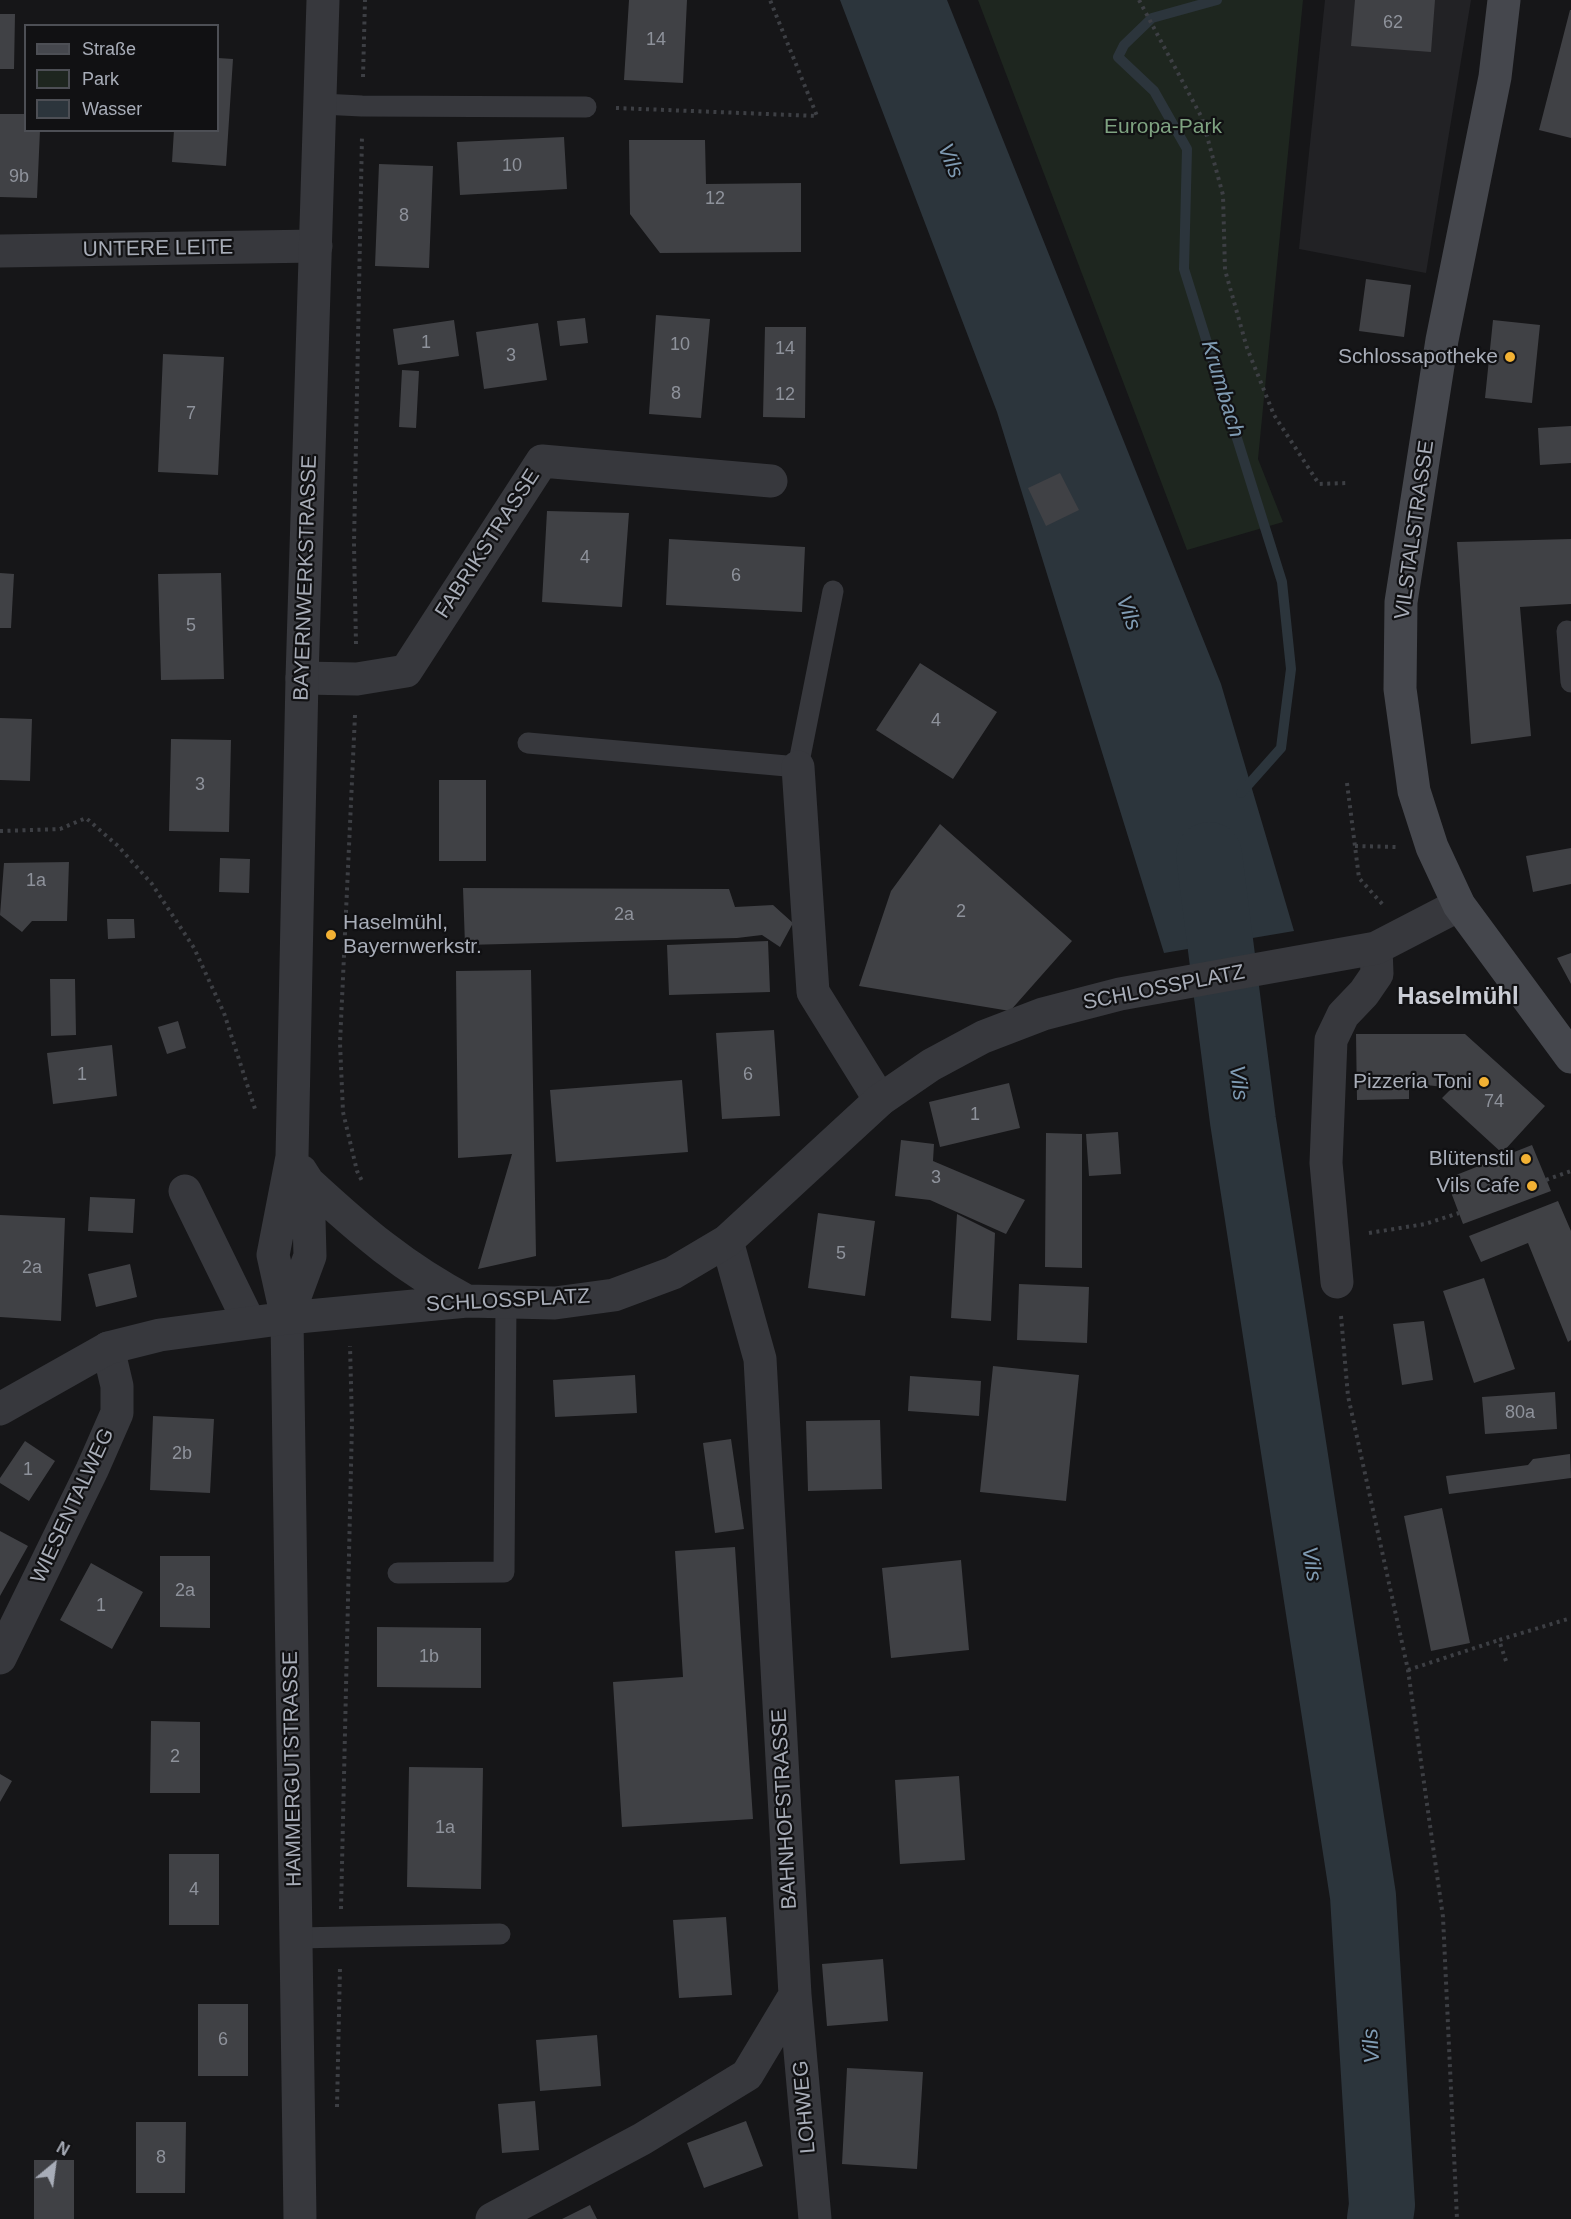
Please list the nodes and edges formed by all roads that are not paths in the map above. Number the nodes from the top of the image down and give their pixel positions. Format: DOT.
graph roads {
  1 [pos="323,0"];
  2 [pos="1504,0"];
  3 [pos="321,104"];
  4 [pos="586,107"];
  5 [pos="316,246"];
  6 [pos="0,251"];
  7 [pos="771,481"];
  8 [pos="833,591"];
  9 [pos="1567,631"];
  10 [pos="302,678"];
  11 [pos="1571,682"];
  12 [pos="528,743"];
  13 [pos="798,767"];
  14 [pos="1459,905"];
  15 [pos="1388,942"];
  16 [pos="1571,1057"];
  17 [pos="880,1100"];
  18 [pos="300,1169"];
  19 [pos="185,1191"];
  20 [pos="727,1241"];
  21 [pos="1337,1282"];
  22 [pos="466,1301"];
  23 [pos="506,1301"];
  24 [pos="287,1318"];
  25 [pos="249,1322"];
  26 [pos="108,1348"];
  27 [pos="0,1409"];
  28 [pos="398,1573"];
  29 [pos="0,1658"];
  30 [pos="500,1934"];
  31 [pos="296,1938"];
  32 [pos="795,1995"];
  33 [pos="300,2219"];
  34 [pos="492,2219"];
  35 [pos="815,2219"];
  1 -- 3 [label="street, BAYERNWERKSTRASSE"];
  2 -- 14 [label="main road, VILSTALSTRASSE"];
  3 -- 4 [label="lane"];
  3 -- 5 [label="street, BAYERNWERKSTRASSE"];
  5 -- 6 [label="street, UNTERE LEITE"];
  5 -- 10 [label="street, BAYERNWERKSTRASSE"];
  7 -- 10 [label="street, FABRIKSTRASSE"];
  8 -- 13 [label="lane"];
  9 -- 11 [label="lane"];
  10 -- 18 [label="street, BAYERNWERKSTRASSE"];
  12 -- 13 [label="lane"];
  13 -- 17 [label="street"];
  14 -- 15 [label="street, SCHLOSSPLATZ"];
  14 -- 16 [label="main road, VILSTALSTRASSE"];
  15 -- 17 [label="street, SCHLOSSPLATZ"];
  15 -- 21 [label="street"];
  17 -- 20 [label="street, SCHLOSSPLATZ"];
  18 -- 22 [label="street"];
  18 -- 24 [label="street, BAYERNWERKSTRASSE"];
  19 -- 25 [label="street"];
  20 -- 23 [label="street, SCHLOSSPLATZ"];
  20 -- 32 [label="street, BAHNHOFSTRASSE"];
  22 -- 23 [label="street, SCHLOSSPLATZ"];
  22 -- 24 [label="street, SCHLOSSPLATZ"];
  23 -- 28 [label="lane"];
  24 -- 25 [label="street, SCHLOSSPLATZ"];
  24 -- 31 [label="street, HAMMERGUTSTRASSE"];
  25 -- 26 [label="street, SCHLOSSPLATZ"];
  26 -- 27 [label="street, SCHLOSSPLATZ"];
  26 -- 29 [label="street, WIESENTALWEG"];
  30 -- 31 [label="lane"];
  31 -- 33 [label="street, HAMMERGUTSTRASSE"];
  32 -- 34 [label="street"];
  32 -- 35 [label="street, LOHWEG"];
}
